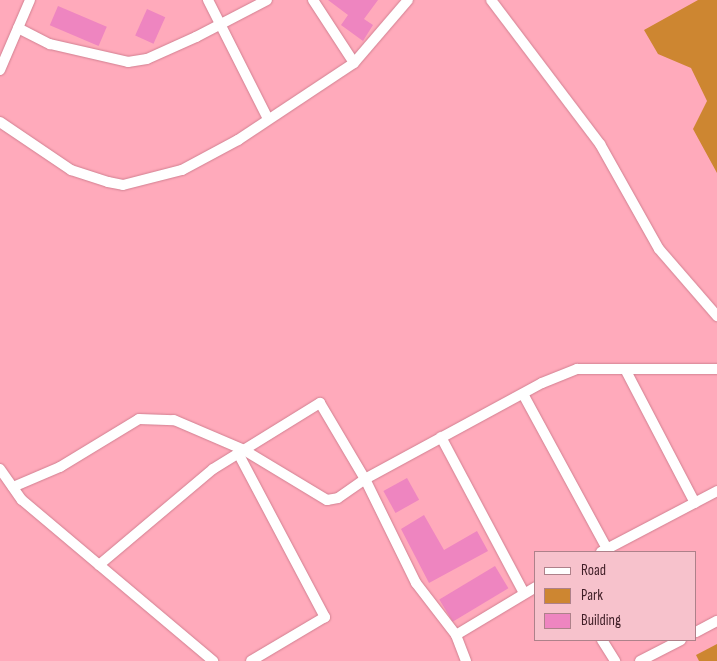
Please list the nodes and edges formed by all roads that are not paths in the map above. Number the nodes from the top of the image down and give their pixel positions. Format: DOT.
graph roads {
  1 [pos="30,0"];
  2 [pos="208,0"];
  3 [pos="267,0"];
  4 [pos="313,0"];
  5 [pos="408,0"];
  6 [pos="492,0"];
  7 [pos="221,25"];
  8 [pos="18,28"];
  9 [pos="354,63"];
  10 [pos="0,70"];
  11 [pos="268,119"];
  12 [pos="0,122"];
  13 [pos="717,316"];
  14 [pos="625,369"];
  15 [pos="717,369"];
  16 [pos="523,394"];
  17 [pos="441,437"];
  18 [pos="241,451"];
  19 [pos="0,469"];
  20 [pos="365,480"];
  21 [pos="13,487"];
  22 [pos="717,491"];
  23 [pos="694,503"];
  24 [pos="604,551"];
  25 [pos="99,565"];
  26 [pos="534,588"];
  27 [pos="524,593"];
  28 [pos="717,621"];
  29 [pos="697,631"];
  30 [pos="456,635"];
  31 [pos="603,641"];
  32 [pos="679,641"];
  33 [pos="213,661"];
  34 [pos="251,661"];
  35 [pos="466,661"];
  36 [pos="615,661"];
  37 [pos="640,661"];
  1 -- 8 [label="street"];
  2 -- 7 [label="street"];
  3 -- 7 [label="street"];
  4 -- 9 [label="street"];
  5 -- 9 [label="street"];
  6 -- 13 [label="street"];
  7 -- 8 [label="street"];
  7 -- 11 [label="street"];
  8 -- 10 [label="street"];
  9 -- 11 [label="street"];
  11 -- 12 [label="street"];
  14 -- 15 [label="street"];
  14 -- 16 [label="street"];
  14 -- 23 [label="street"];
  16 -- 17 [label="street"];
  16 -- 24 [label="street"];
  17 -- 20 [label="street"];
  17 -- 27 [label="street"];
  18 -- 20 [label="street"];
  18 -- 20 [label="street"];
  18 -- 21 [label="street"];
  18 -- 25 [label="street"];
  18 -- 34 [label="street"];
  19 -- 21 [label="street"];
  20 -- 30 [label="street"];
  21 -- 25 [label="street"];
  22 -- 23 [label="street"];
  23 -- 24 [label="street"];
  25 -- 33 [label="street"];
  26 -- 27 [label="street"];
  27 -- 30 [label="street"];
  28 -- 29 [label="street"];
  30 -- 35 [label="street"];
  31 -- 36 [label="street"];
  32 -- 37 [label="street"];
}
